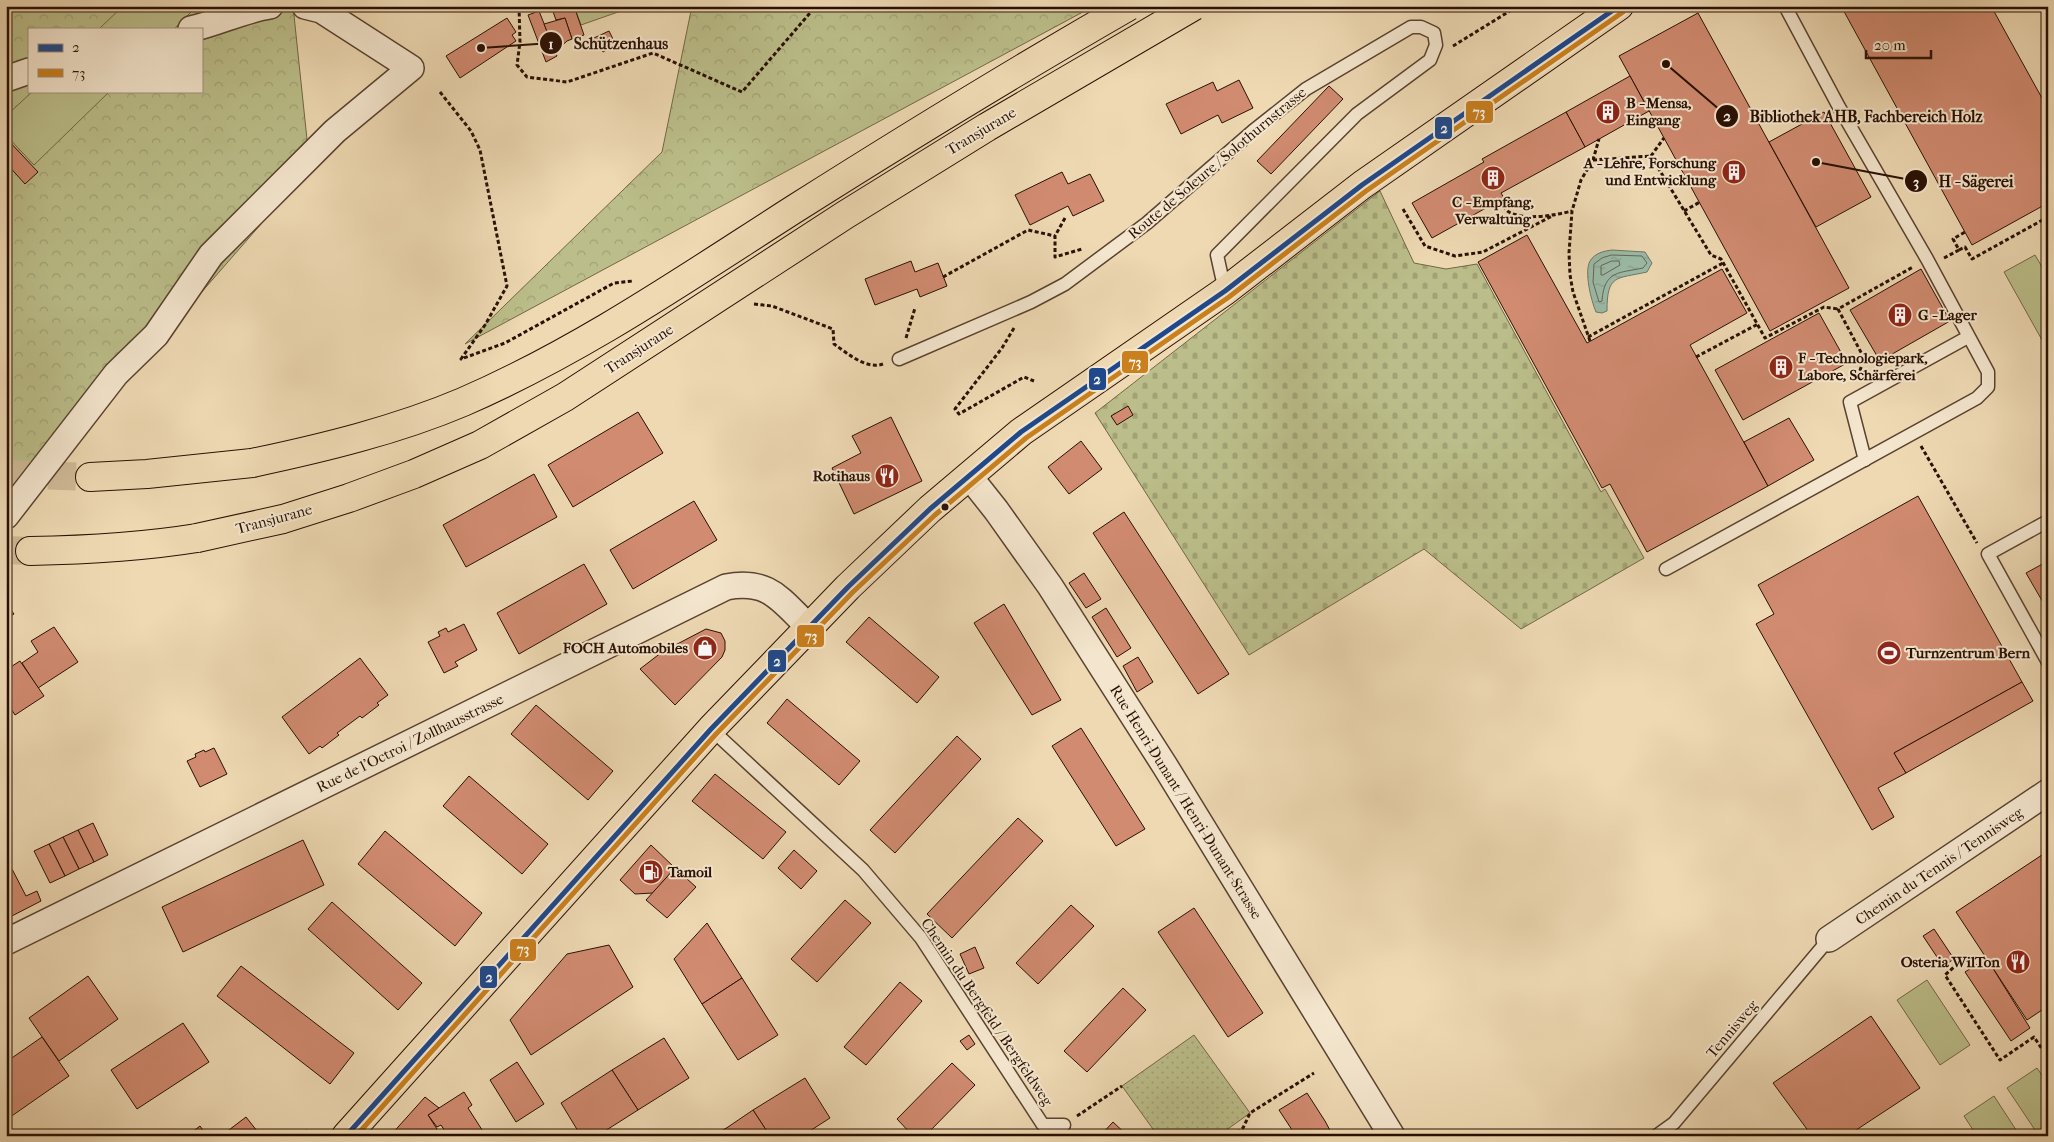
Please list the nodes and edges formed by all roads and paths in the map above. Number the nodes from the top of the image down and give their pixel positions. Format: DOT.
graph roads {
  1 [pos="270,6"];
  2 [pos="305,6"];
  3 [pos="519,6"];
  4 [pos="816,6"];
  5 [pos="1129,6"];
  6 [pos="1194,6"];
  7 [pos="1518,6"];
  8 [pos="1619,6"];
  9 [pos="1785,6"];
  10 [pos="195,28"];
  11 [pos="1430,60"];
  12 [pos="28,71"];
  13 [pos="6,79"];
  14 [pos="440,92"];
  15 [pos="1664,138"];
  16 [pos="1599,139"];
  17 [pos="1651,156"];
  18 [pos="1593,160"];
  19 [pos="1500,200"];
  20 [pos="1700,202"];
  21 [pos="1403,209"];
  22 [pos="1572,211"];
  23 [pos="1684,211"];
  24 [pos="1554,215"];
  25 [pos="2048,217"];
  26 [pos="1065,218"];
  27 [pos="1965,232"];
  28 [pos="1055,236"];
  29 [pos="1959,250"];
  30 [pos="1099,259"];
  31 [pos="1929,262"];
  32 [pos="1723,263"];
  33 [pos="943,277"];
  34 [pos="638,280"];
  35 [pos="1225,291"];
  36 [pos="1031,302"];
  37 [pos="747,303"];
  38 [pos="915,308"];
  39 [pos="1838,309"];
  40 [pos="1758,324"];
  41 [pos="1588,337"];
  42 [pos="1968,337"];
  43 [pos="1590,341"];
  44 [pos="1696,356"];
  45 [pos="899,359"];
  46 [pos="1034,381"];
  47 [pos="1850,402"];
  48 [pos="1914,433"];
  49 [pos="1865,460"];
  50 [pos="968,476"];
  51 [pos="90,477"];
  52 [pos="6,516"];
  53 [pos="2048,521"];
  54 [pos="30,551"];
  55 [pos="1988,554"];
  56 [pos="1666,569"];
  57 [pos="809,627"];
  58 [pos="2048,662"];
  59 [pos="711,728"];
  60 [pos="2048,792"];
  61 [pos="1829,939"];
  62 [pos="6,942"];
  63 [pos="1963,959"];
  64 [pos="2048,1058"];
  65 [pos="1314,1073"];
  66 [pos="1122,1086"];
  67 [pos="1064,1125"];
  68 [pos="306,1130"];
  69 [pos="304,1136"];
  70 [pos="346,1136"];
  71 [pos="1231,1136"];
  72 [pos="1392,1136"];
  73 [pos="1656,1136"];
  1 -- 10 [label="street"];
  2 -- 52 [label="street"];
  3 -- 4 [label="path"];
  5 -- 51 [label="main road, bridge"];
  6 -- 54 [label="main road, Transjurane, bridge"];
  7 -- 11 [label="path"];
  8 -- 35 [label="main road"];
  9 -- 31 [label="lane"];
  11 -- 30 [label="lane, Route de Soleure / Solothurnstrasse"];
  11 -- 35 [label="lane"];
  12 -- 13 [label="street"];
  14 -- 34 [label="path"];
  15 -- 17 [label="path"];
  16 -- 18 [label="path"];
  17 -- 18 [label="path"];
  17 -- 23 [label="path"];
  18 -- 22 [label="path"];
  19 -- 24 [label="path"];
  20 -- 23 [label="path"];
  21 -- 24 [label="path"];
  22 -- 24 [label="path"];
  22 -- 41 [label="path"];
  23 -- 32 [label="path"];
  25 -- 29 [label="path"];
  26 -- 28 [label="path"];
  27 -- 29 [label="path"];
  28 -- 30 [label="path"];
  28 -- 33 [label="path"];
  29 -- 31 [label="path"];
  30 -- 36 [label="lane, Route de Soleure / Solothurnstrasse"];
  31 -- 39 [label="path"];
  31 -- 42 [label="lane"];
  32 -- 40 [label="path"];
  32 -- 41 [label="path"];
  35 -- 50 [label="main road"];
  36 -- 45 [label="lane, Route de Soleure / Solothurnstrasse"];
  36 -- 46 [label="path"];
  37 -- 45 [label="path"];
  38 -- 45 [label="path"];
  39 -- 40 [label="path"];
  39 -- 47 [label="path"];
  40 -- 44 [label="path"];
  41 -- 43 [label="path"];
  42 -- 47 [label="lane"];
  42 -- 48 [label="lane"];
  47 -- 49 [label="lane"];
  48 -- 49 [label="lane"];
  48 -- 55 [label="path"];
  49 -- 56 [label="lane"];
  50 -- 57 [label="main road"];
  50 -- 72 [label="street, Rue Henri-Dunant / Henri-Dunant-Strasse"];
  53 -- 55 [label="lane"];
  55 -- 58 [label="lane"];
  57 -- 59 [label="main road"];
  57 -- 62 [label="street, Rue de l'Octroi / Zollhausstrasse"];
  59 -- 67 [label="lane, Chemin du Bergfeld / Bergfeldweg"];
  59 -- 70 [label="main road"];
  60 -- 61 [label="street, Chemin du Tennis / Tennisweg"];
  61 -- 73 [label="lane, Tennisweg"];
  63 -- 64 [label="path"];
  65 -- 71 [label="path"];
  66 -- 67 [label="path"];
  68 -- 69 [label="path"];
}
